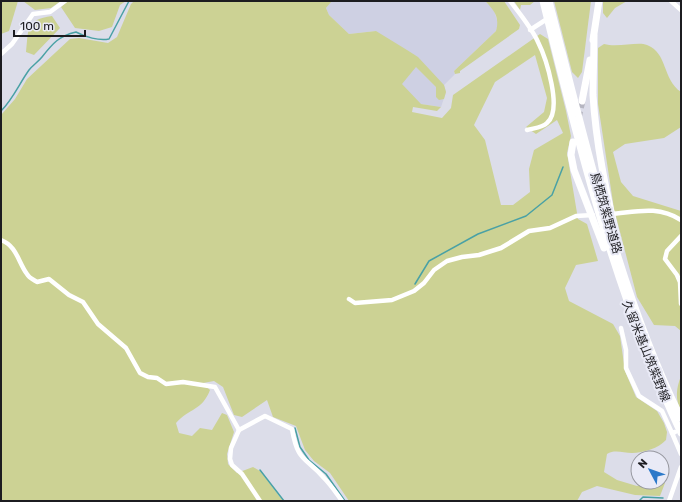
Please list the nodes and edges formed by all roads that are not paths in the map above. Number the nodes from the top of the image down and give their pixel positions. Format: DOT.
graph roads {
  1 [pos="65,1"];
  2 [pos="510,1"];
  3 [pos="542,1"];
  4 [pos="549,1"];
  5 [pos="599,1"];
  6 [pos="671,1"];
  7 [pos="681,10"];
  8 [pos="547,19"];
  9 [pos="530,30"];
  10 [pos="594,36"];
  11 [pos="1,54"];
  12 [pos="582,101"];
  13 [pos="527,130"];
  14 [pos="573,142"];
  15 [pos="681,220"];
  16 [pos="681,236"];
  17 [pos="1,240"];
  18 [pos="621,275"];
  19 [pos="622,291"];
  20 [pos="349,299"];
  21 [pos="681,304"];
  22 [pos="620,328"];
  23 [pos="681,418"];
  24 [pos="239,430"];
  25 [pos="677,432"];
  26 [pos="681,454"];
  27 [pos="681,467"];
  28 [pos="260,501"];
  29 [pos="342,501"];
  30 [pos="669,501"];
  1 -- 11 [label="street"];
  2 -- 9 [label="street"];
  3 -- 8 [label="main road, 鳥栖筑紫野道路"];
  4 -- 18 [label="main road, 鳥栖筑紫野道路"];
  5 -- 10 [label="main road"];
  6 -- 7 [label="street"];
  8 -- 9 [label="street"];
  8 -- 18 [label="main road, 鳥栖筑紫野道路"];
  9 -- 13 [label="street"];
  10 -- 12 [label="main road"];
  10 -- 18 [label="main road"];
  14 -- 18 [label="main road"];
  15 -- 20 [label="street"];
  16 -- 21 [label="street"];
  17 -- 24 [label="street"];
  18 -- 19 [label="main road, 鳥栖筑紫野道路"];
  18 -- 23 [label="main road, 鳥栖筑紫野道路"];
  19 -- 25 [label="main road, 久留米基山筑紫野線"];
  22 -- 25 [label="street"];
  24 -- 28 [label="street"];
  24 -- 29 [label="street"];
  25 -- 26 [label="street"];
  27 -- 30 [label="street"];
}
